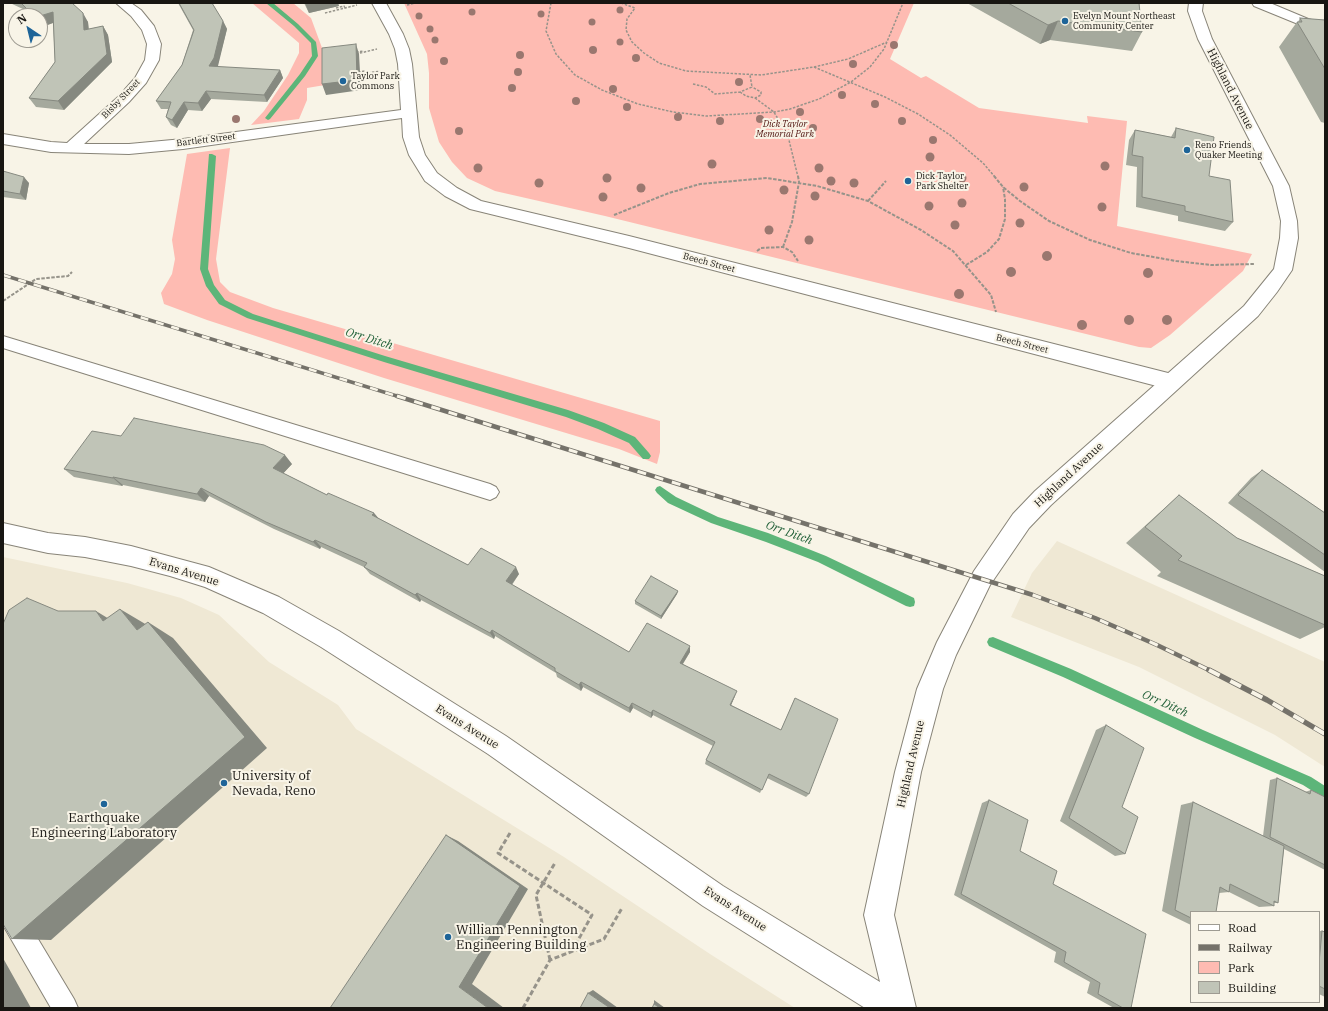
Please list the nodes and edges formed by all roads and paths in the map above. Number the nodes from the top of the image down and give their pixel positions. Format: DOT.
graph roads {
  1 [pos="123,3"];
  2 [pos="379,3"];
  3 [pos="416,3"];
  4 [pos="450,3"];
  5 [pos="465,3"];
  6 [pos="551,3"];
  7 [pos="621,3"];
  8 [pos="903,3"];
  9 [pos="1196,3"];
  10 [pos="1259,3"];
  11 [pos="359,5"];
  12 [pos="404,5"];
  13 [pos="345,8"];
  14 [pos="332,10"];
  15 [pos="325,13"];
  16 [pos="1325,31"];
  17 [pos="888,41"];
  18 [pos="380,49"];
  19 [pos="364,51"];
  20 [pos="356,52"];
  21 [pos="351,54"];
  22 [pos="814,67"];
  23 [pos="382,71"];
  24 [pos="354,73"];
  25 [pos="366,73"];
  26 [pos="360,74"];
  27 [pos="750,75"];
  28 [pos="851,82"];
  29 [pos="693,84"];
  30 [pos="752,87"];
  31 [pos="740,92"];
  32 [pos="755,98"];
  33 [pos="774,112"];
  34 [pos="409,113"];
  35 [pos="3,140"];
  36 [pos="72,148"];
  37 [pos="886,181"];
  38 [pos="799,182"];
  39 [pos="1003,187"];
  40 [pos="868,201"];
  41 [pos="611,216"];
  42 [pos="783,247"];
  43 [pos="755,252"];
  44 [pos="798,264"];
  45 [pos="1254,264"];
  46 [pos="966,265"];
  47 [pos="72,272"];
  48 [pos="3,301"];
  49 [pos="997,316"];
  50 [pos="3,342"];
  51 [pos="1172,382"];
  52 [pos="490,492"];
  53 [pos="3,533"];
  54 [pos="510,833"];
  55 [pos="555,863"];
  56 [pos="543,882"];
  57 [pos="3,902"];
  58 [pos="622,908"];
  59 [pos="572,951"];
  60 [pos="550,960"];
  61 [pos="65,1008"];
  62 [pos="523,1008"];
  63 [pos="893,1008"];
  64 [pos="901,1008"];
  1 -- 36 [label="street, Bisby Street"];
  2 -- 34 [label="street, Beech Street"];
  3 -- 12 [label="path"];
  4 -- 5 [label="path"];
  6 -- 33 [label="path"];
  7 -- 27 [label="path"];
  8 -- 17 [label="path"];
  9 -- 51 [label="street, Highland Avenue"];
  10 -- 16 [label="street"];
  11 -- 13 [label="path"];
  13 -- 14 [label="path"];
  13 -- 15 [label="path"];
  17 -- 22 [label="path"];
  17 -- 28 [label="path"];
  18 -- 19 [label="path"];
  19 -- 20 [label="path"];
  19 -- 21 [label="path"];
  22 -- 27 [label="path"];
  22 -- 28 [label="path"];
  23 -- 25 [label="path"];
  24 -- 25 [label="path"];
  25 -- 26 [label="path"];
  27 -- 30 [label="path"];
  28 -- 33 [label="path"];
  28 -- 39 [label="path"];
  29 -- 31 [label="path"];
  30 -- 31 [label="path"];
  30 -- 32 [label="path"];
  31 -- 32 [label="path"];
  32 -- 33 [label="path"];
  33 -- 38 [label="path"];
  34 -- 36 [label="street, Bartlett Street"];
  34 -- 51 [label="street, Beech Street"];
  35 -- 36 [label="street, Bartlett Street"];
  37 -- 40 [label="path"];
  38 -- 40 [label="path"];
  38 -- 41 [label="path"];
  38 -- 42 [label="path"];
  39 -- 45 [label="path"];
  39 -- 46 [label="path"];
  40 -- 46 [label="path"];
  42 -- 43 [label="path"];
  42 -- 44 [label="path"];
  46 -- 49 [label="path"];
  47 -- 48 [label="path"];
  50 -- 52 [label="lane"];
  51 -- 64 [label="street, Highland Avenue"];
  53 -- 63 [label="street, Evans Avenue"];
  54 -- 56 [label="path"];
  55 -- 56 [label="path"];
  56 -- 59 [label="path"];
  56 -- 60 [label="path"];
  57 -- 61 [label="lane"];
  58 -- 59 [label="path"];
  59 -- 60 [label="path"];
  60 -- 62 [label="path"];
}
